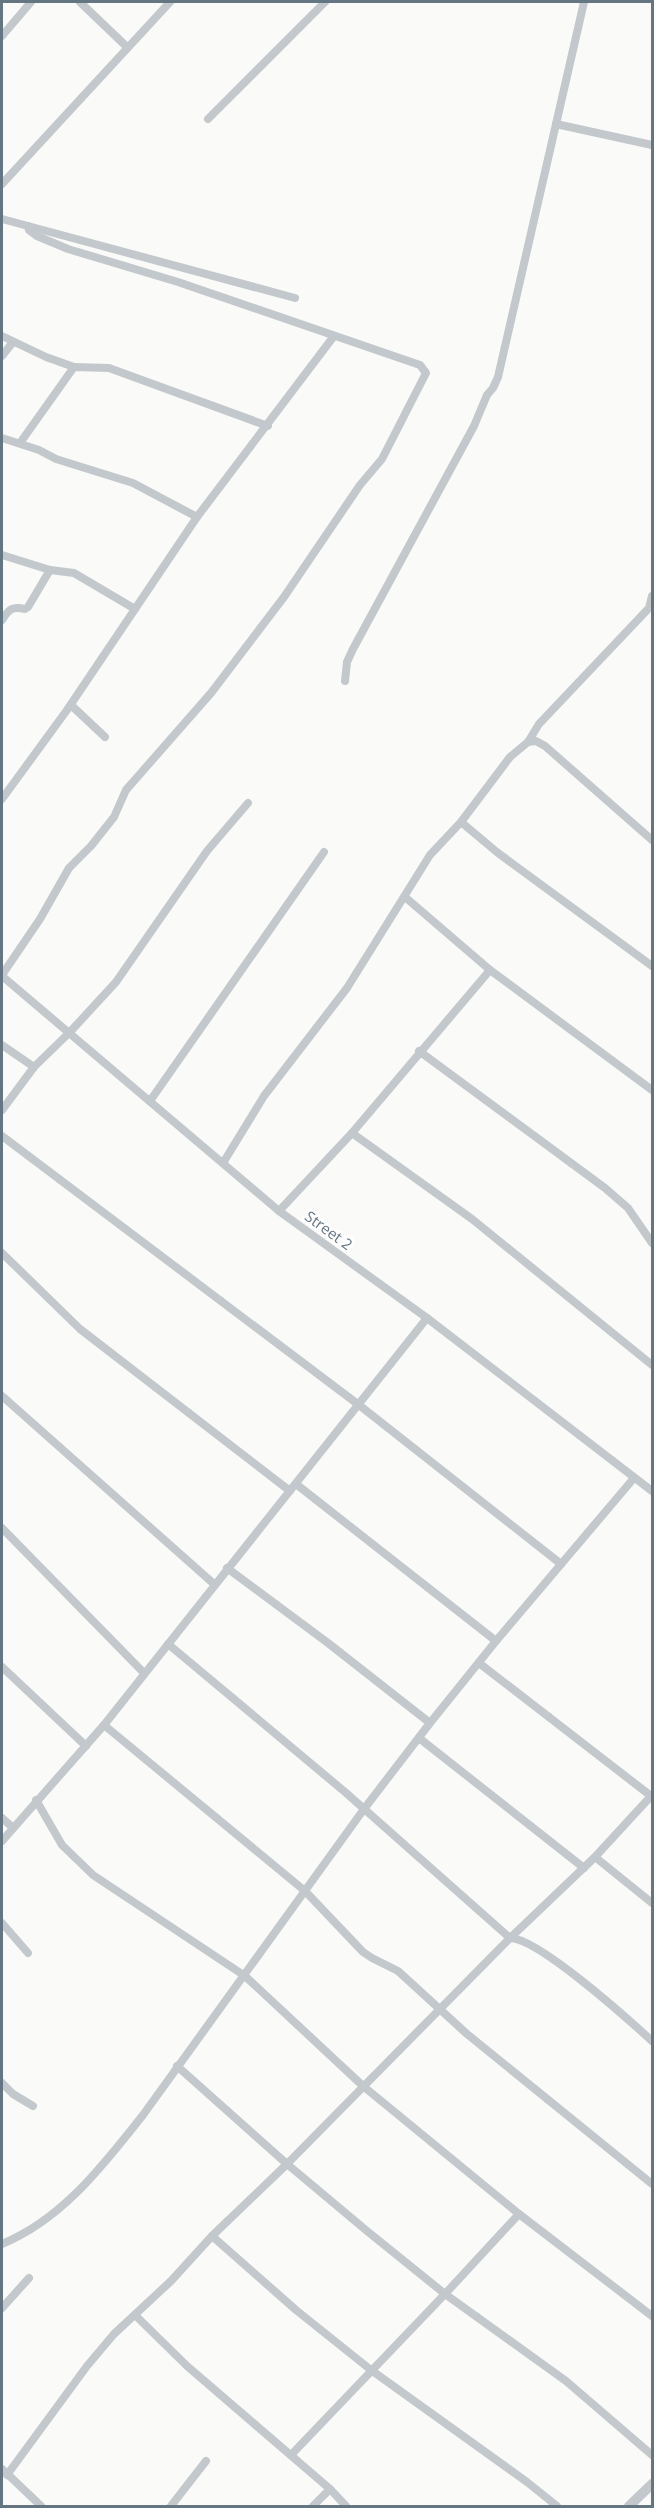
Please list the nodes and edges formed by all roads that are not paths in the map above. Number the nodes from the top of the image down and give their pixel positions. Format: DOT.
graph roads {
  1 [pos="31,2"];
  2 [pos="80,2"];
  3 [pos="170,2"];
  4 [pos="325,2"];
  5 [pos="584,2"];
  6 [pos="2,36"];
  7 [pos="127,47"];
  8 [pos="208,119"];
  9 [pos="556,124"];
  10 [pos="652,145"];
  11 [pos="2,184"];
  12 [pos="2,219"];
  13 [pos="28,226"];
  14 [pos="295,298"];
  15 [pos="2,336"];
  16 [pos="334,336"];
  17 [pos="13,342"];
  18 [pos="2,356"];
  19 [pos="74,367"];
  20 [pos="268,426"];
  21 [pos="2,438"];
  22 [pos="20,443"];
  23 [pos="197,517"];
  24 [pos="2,555"];
  25 [pos="50,570"];
  26 [pos="652,596"];
  27 [pos="135,609"];
  28 [pos="2,620"];
  29 [pos="345,681"];
  30 [pos="71,705"];
  31 [pos="105,737"];
  32 [pos="528,742"];
  33 [pos="2,799"];
  34 [pos="248,804"];
  35 [pos="461,822"];
  36 [pos="652,840"];
  37 [pos="324,852"];
  38 [pos="405,897"];
  39 [pos="652,966"];
  40 [pos="490,970"];
  41 [pos="2,975"];
  42 [pos="70,1032"];
  43 [pos="2,1046"];
  44 [pos="419,1051"];
  45 [pos="34,1067"];
  46 [pos="652,1090"];
  47 [pos="150,1101"];
  48 [pos="2,1110"];
  49 [pos="352,1132"];
  50 [pos="2,1136"];
  51 [pos="223,1163"];
  52 [pos="279,1211"];
  53 [pos="652,1243"];
  54 [pos="2,1253"];
  55 [pos="427,1318"];
  56 [pos="652,1365"];
  57 [pos="2,1396"];
  58 [pos="359,1405"];
  59 [pos="634,1478"];
  60 [pos="293,1488"];
  61 [pos="652,1491"];
  62 [pos="2,1528"];
  63 [pos="561,1564"];
  64 [pos="227,1568"];
  65 [pos="214,1584"];
  66 [pos="496,1641"];
  67 [pos="168,1644"];
  68 [pos="479,1663"];
  69 [pos="2,1667"];
  70 [pos="144,1673"];
  71 [pos="430,1723"];
  72 [pos="104,1725"];
  73 [pos="419,1738"];
  74 [pos="86,1746"];
  75 [pos="652,1796"];
  76 [pos="36,1800"];
  77 [pos="364,1809"];
  78 [pos="2,1818"];
  79 [pos="12,1827"];
  80 [pos="2,1840"];
  81 [pos="595,1857"];
  82 [pos="584,1868"];
  83 [pos="305,1891"];
  84 [pos="652,1903"];
  85 [pos="2,1923"];
  86 [pos="510,1938"];
  87 [pos="28,1953"];
  88 [pos="245,1976"];
  89 [pos="440,2010"];
  90 [pos="652,2041"];
  91 [pos="177,2066"];
  92 [pos="2,2083"];
  93 [pos="363,2086"];
  94 [pos="33,2106"];
  95 [pos="287,2164"];
  96 [pos="652,2184"];
  97 [pos="519,2214"];
  98 [pos="212,2236"];
  99 [pos="2,2244"];
  100 [pos="29,2277"];
  101 [pos="445,2294"];
  102 [pos="2,2308"];
  103 [pos="135,2315"];
  104 [pos="652,2316"];
  105 [pos="371,2370"];
  106 [pos="291,2455"];
  107 [pos="652,2455"];
  108 [pos="206,2461"];
  109 [pos="4,2472"];
  110 [pos="652,2484"];
  111 [pos="330,2489"];
  112 [pos="41,2506"];
  113 [pos="171,2506"];
  114 [pos="313,2506"];
  115 [pos="346,2506"];
  116 [pos="557,2506"];
  117 [pos="629,2506"];
  1 -- 6 [label="street"];
  2 -- 7 [label="street"];
  3 -- 7 [label="street"];
  4 -- 8 [label="street"];
  5 -- 9 [label="street"];
  7 -- 11 [label="street"];
  9 -- 10 [label="street"];
  9 -- 29 [label="street"];
  12 -- 13 [label="street"];
  13 -- 14 [label="street"];
  13 -- 16 [label="street"];
  15 -- 17 [label="street"];
  16 -- 20 [label="street"];
  16 -- 41 [label="street"];
  17 -- 18 [label="street"];
  17 -- 19 [label="street"];
  19 -- 20 [label="street"];
  19 -- 22 [label="street"];
  20 -- 23 [label="street"];
  21 -- 22 [label="street"];
  22 -- 23 [label="street"];
  23 -- 27 [label="street"];
  24 -- 25 [label="street"];
  25 -- 27 [label="street"];
  25 -- 28 [label="street"];
  26 -- 32 [label="street"];
  27 -- 30 [label="street"];
  30 -- 31 [label="street"];
  30 -- 33 [label="street"];
  32 -- 35 [label="street"];
  32 -- 36 [label="street"];
  34 -- 42 [label="street"];
  35 -- 38 [label="street"];
  35 -- 39 [label="street"];
  37 -- 47 [label="street"];
  38 -- 40 [label="street"];
  38 -- 51 [label="street"];
  40 -- 44 [label="street"];
  40 -- 46 [label="street"];
  41 -- 42 [label="street, Street 2"];
  42 -- 45 [label="street"];
  42 -- 47 [label="street, Street 2"];
  43 -- 45 [label="street"];
  44 -- 49 [label="street"];
  44 -- 53 [label="street"];
  45 -- 48 [label="street"];
  47 -- 51 [label="street, Street 2"];
  49 -- 52 [label="street"];
  49 -- 56 [label="street"];
  50 -- 58 [label="street"];
  51 -- 52 [label="street, Street 2"];
  52 -- 55 [label="street, Street 2"];
  54 -- 60 [label="street"];
  55 -- 58 [label="street"];
  55 -- 59 [label="street, Street 2"];
  57 -- 65 [label="street"];
  58 -- 60 [label="street"];
  58 -- 63 [label="street"];
  59 -- 61 [label="street, Street 2"];
  59 -- 63 [label="street"];
  60 -- 64 [label="street"];
  60 -- 66 [label="street"];
  62 -- 70 [label="street"];
  63 -- 66 [label="street"];
  64 -- 65 [label="street"];
  64 -- 71 [label="street"];
  65 -- 67 [label="street"];
  66 -- 68 [label="street"];
  67 -- 70 [label="street"];
  67 -- 77 [label="street"];
  68 -- 71 [label="street"];
  68 -- 75 [label="street"];
  69 -- 74 [label="street"];
  70 -- 72 [label="street"];
  71 -- 73 [label="street"];
  72 -- 74 [label="street"];
  72 -- 83 [label="street"];
  73 -- 77 [label="street"];
  73 -- 82 [label="street"];
  74 -- 76 [label="street"];
  75 -- 81 [label="street"];
  76 -- 79 [label="street"];
  76 -- 88 [label="street"];
  77 -- 83 [label="street"];
  77 -- 86 [label="street"];
  78 -- 79 [label="street"];
  79 -- 80 [label="street"];
  81 -- 82 [label="street"];
  81 -- 84 [label="street"];
  82 -- 86 [label="street"];
  83 -- 88 [label="street"];
  83 -- 89 [label="street"];
  85 -- 87 [label="street"];
  86 -- 89 [label="street"];
  86 -- 90 [label="street"];
  88 -- 91 [label="street"];
  88 -- 93 [label="street"];
  89 -- 93 [label="street"];
  89 -- 96 [label="street"];
  91 -- 95 [label="street"];
  91 -- 99 [label="street"];
  92 -- 94 [label="street"];
  93 -- 95 [label="street"];
  93 -- 97 [label="street"];
  95 -- 98 [label="street"];
  95 -- 101 [label="street"];
  97 -- 101 [label="street"];
  97 -- 104 [label="street"];
  98 -- 103 [label="street"];
  98 -- 105 [label="street"];
  100 -- 102 [label="street"];
  101 -- 105 [label="street"];
  101 -- 107 [label="street"];
  103 -- 106 [label="street"];
  103 -- 109 [label="street"];
  105 -- 106 [label="street"];
  105 -- 116 [label="street"];
  106 -- 111 [label="street"];
  108 -- 113 [label="street"];
  109 -- 112 [label="street"];
  110 -- 117 [label="street"];
  111 -- 114 [label="street"];
  111 -- 115 [label="street"];
}
